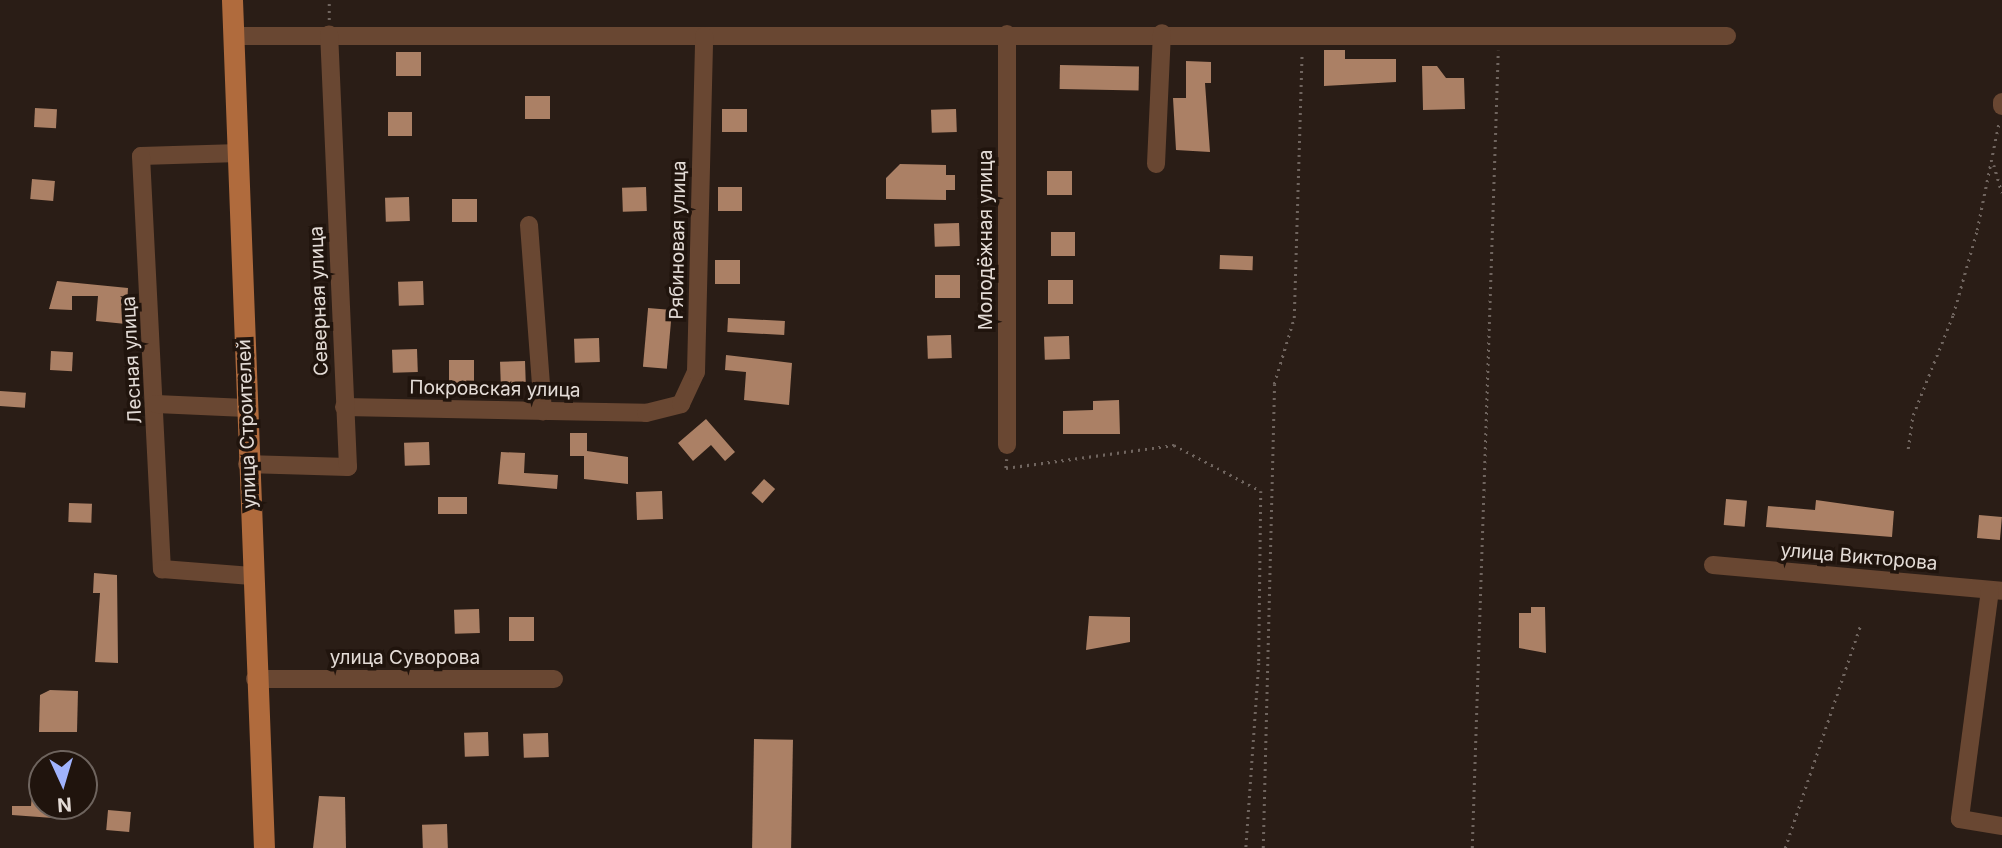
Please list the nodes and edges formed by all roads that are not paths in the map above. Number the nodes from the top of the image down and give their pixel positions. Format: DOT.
graph roads {
  1 [pos="232,0"];
  2 [pos="1162,33"];
  3 [pos="329,34"];
  4 [pos="1007,34"];
  5 [pos="234,36"];
  6 [pos="704,36"];
  7 [pos="1727,36"];
  8 [pos="239,153"];
  9 [pos="1156,164"];
  10 [pos="529,225"];
  11 [pos="156,404"];
  12 [pos="344,407"];
  13 [pos="246,408"];
  14 [pos="543,411"];
  15 [pos="646,413"];
  16 [pos="1007,445"];
  17 [pos="247,464"];
  18 [pos="1713,565"];
  19 [pos="252,576"];
  20 [pos="1996,590"];
  21 [pos="255,679"];
  22 [pos="554,679"];
  23 [pos="2002,826"];
  24 [pos="264,848"];
  1 -- 5 [label="main road, улица Строителей"];
  2 -- 4 [label="street"];
  2 -- 7 [label="street"];
  2 -- 9 [label="street"];
  3 -- 5 [label="street"];
  3 -- 6 [label="street"];
  3 -- 12 [label="street, Северная улица"];
  4 -- 6 [label="street"];
  4 -- 16 [label="street, Молодёжная улица"];
  5 -- 8 [label="main road, улица Строителей"];
  6 -- 15 [label="street, Рябиновая улица"];
  8 -- 11 [label="street, Лесная улица"];
  8 -- 13 [label="main road, улица Строителей"];
  10 -- 14 [label="street"];
  11 -- 13 [label="street"];
  11 -- 19 [label="street, Лесная улица"];
  12 -- 14 [label="street, Покровская улица"];
  12 -- 17 [label="street, Северная улица"];
  13 -- 17 [label="main road, улица Строителей"];
  14 -- 15 [label="street, Покровская улица"];
  17 -- 19 [label="main road, улица Строителей"];
  18 -- 20 [label="street, улица Викторова"];
  19 -- 21 [label="main road, улица Строителей"];
  20 -- 23 [label="street"];
  21 -- 22 [label="street, улица Суворова"];
  21 -- 24 [label="main road, улица Строителей"];
}
